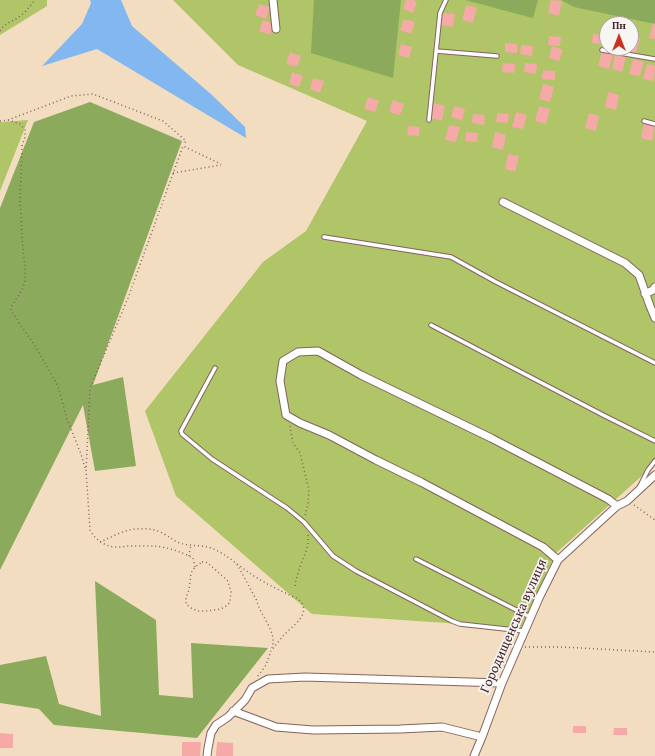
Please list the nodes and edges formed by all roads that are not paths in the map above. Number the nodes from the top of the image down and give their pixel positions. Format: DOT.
graph roads {
  1 [pos="273,0"];
  2 [pos="446,0"];
  3 [pos="276,29"];
  4 [pos="436,51"];
  5 [pos="497,56"];
  6 [pos="637,56"];
  7 [pos="655,59"];
  8 [pos="429,120"];
  9 [pos="644,121"];
  10 [pos="655,124"];
  11 [pos="503,202"];
  12 [pos="324,238"];
  13 [pos="655,287"];
  14 [pos="645,294"];
  15 [pos="655,318"];
  16 [pos="431,325"];
  17 [pos="655,363"];
  18 [pos="215,368"];
  19 [pos="655,441"];
  20 [pos="655,461"];
  21 [pos="655,475"];
  22 [pos="638,491"];
  23 [pos="617,506"];
  24 [pos="416,559"];
  25 [pos="558,560"];
  26 [pos="530,617"];
  27 [pos="524,631"];
  28 [pos="502,682"];
  29 [pos="233,711"];
  30 [pos="482,737"];
  31 [pos="207,756"];
  32 [pos="474,756"];
  1 -- 3 [label="street"];
  2 -- 4 [label="lane"];
  4 -- 5 [label="lane"];
  4 -- 8 [label="lane"];
  6 -- 7 [label="lane"];
  9 -- 10 [label="lane"];
  11 -- 14 [label="street"];
  12 -- 17 [label="lane"];
  13 -- 14 [label="street"];
  14 -- 15 [label="street"];
  16 -- 19 [label="lane"];
  18 -- 27 [label="lane"];
  20 -- 22 [label="lane"];
  21 -- 22 [label="street, Городищенська вулиця"];
  22 -- 23 [label="street, Городищенська вулиця"];
  23 -- 25 [label="street, Городищенська вулиця"];
  23 -- 25 [label="street"];
  24 -- 26 [label="lane"];
  25 -- 26 [label="street, Городищенська вулиця"];
  26 -- 27 [label="street, Городищенська вулиця"];
  27 -- 28 [label="street, Городищенська вулиця"];
  28 -- 29 [label="street"];
  28 -- 30 [label="street, Городищенська вулиця"];
  29 -- 30 [label="street"];
  29 -- 31 [label="street"];
  30 -- 32 [label="street, Городищенська вулиця"];
}
